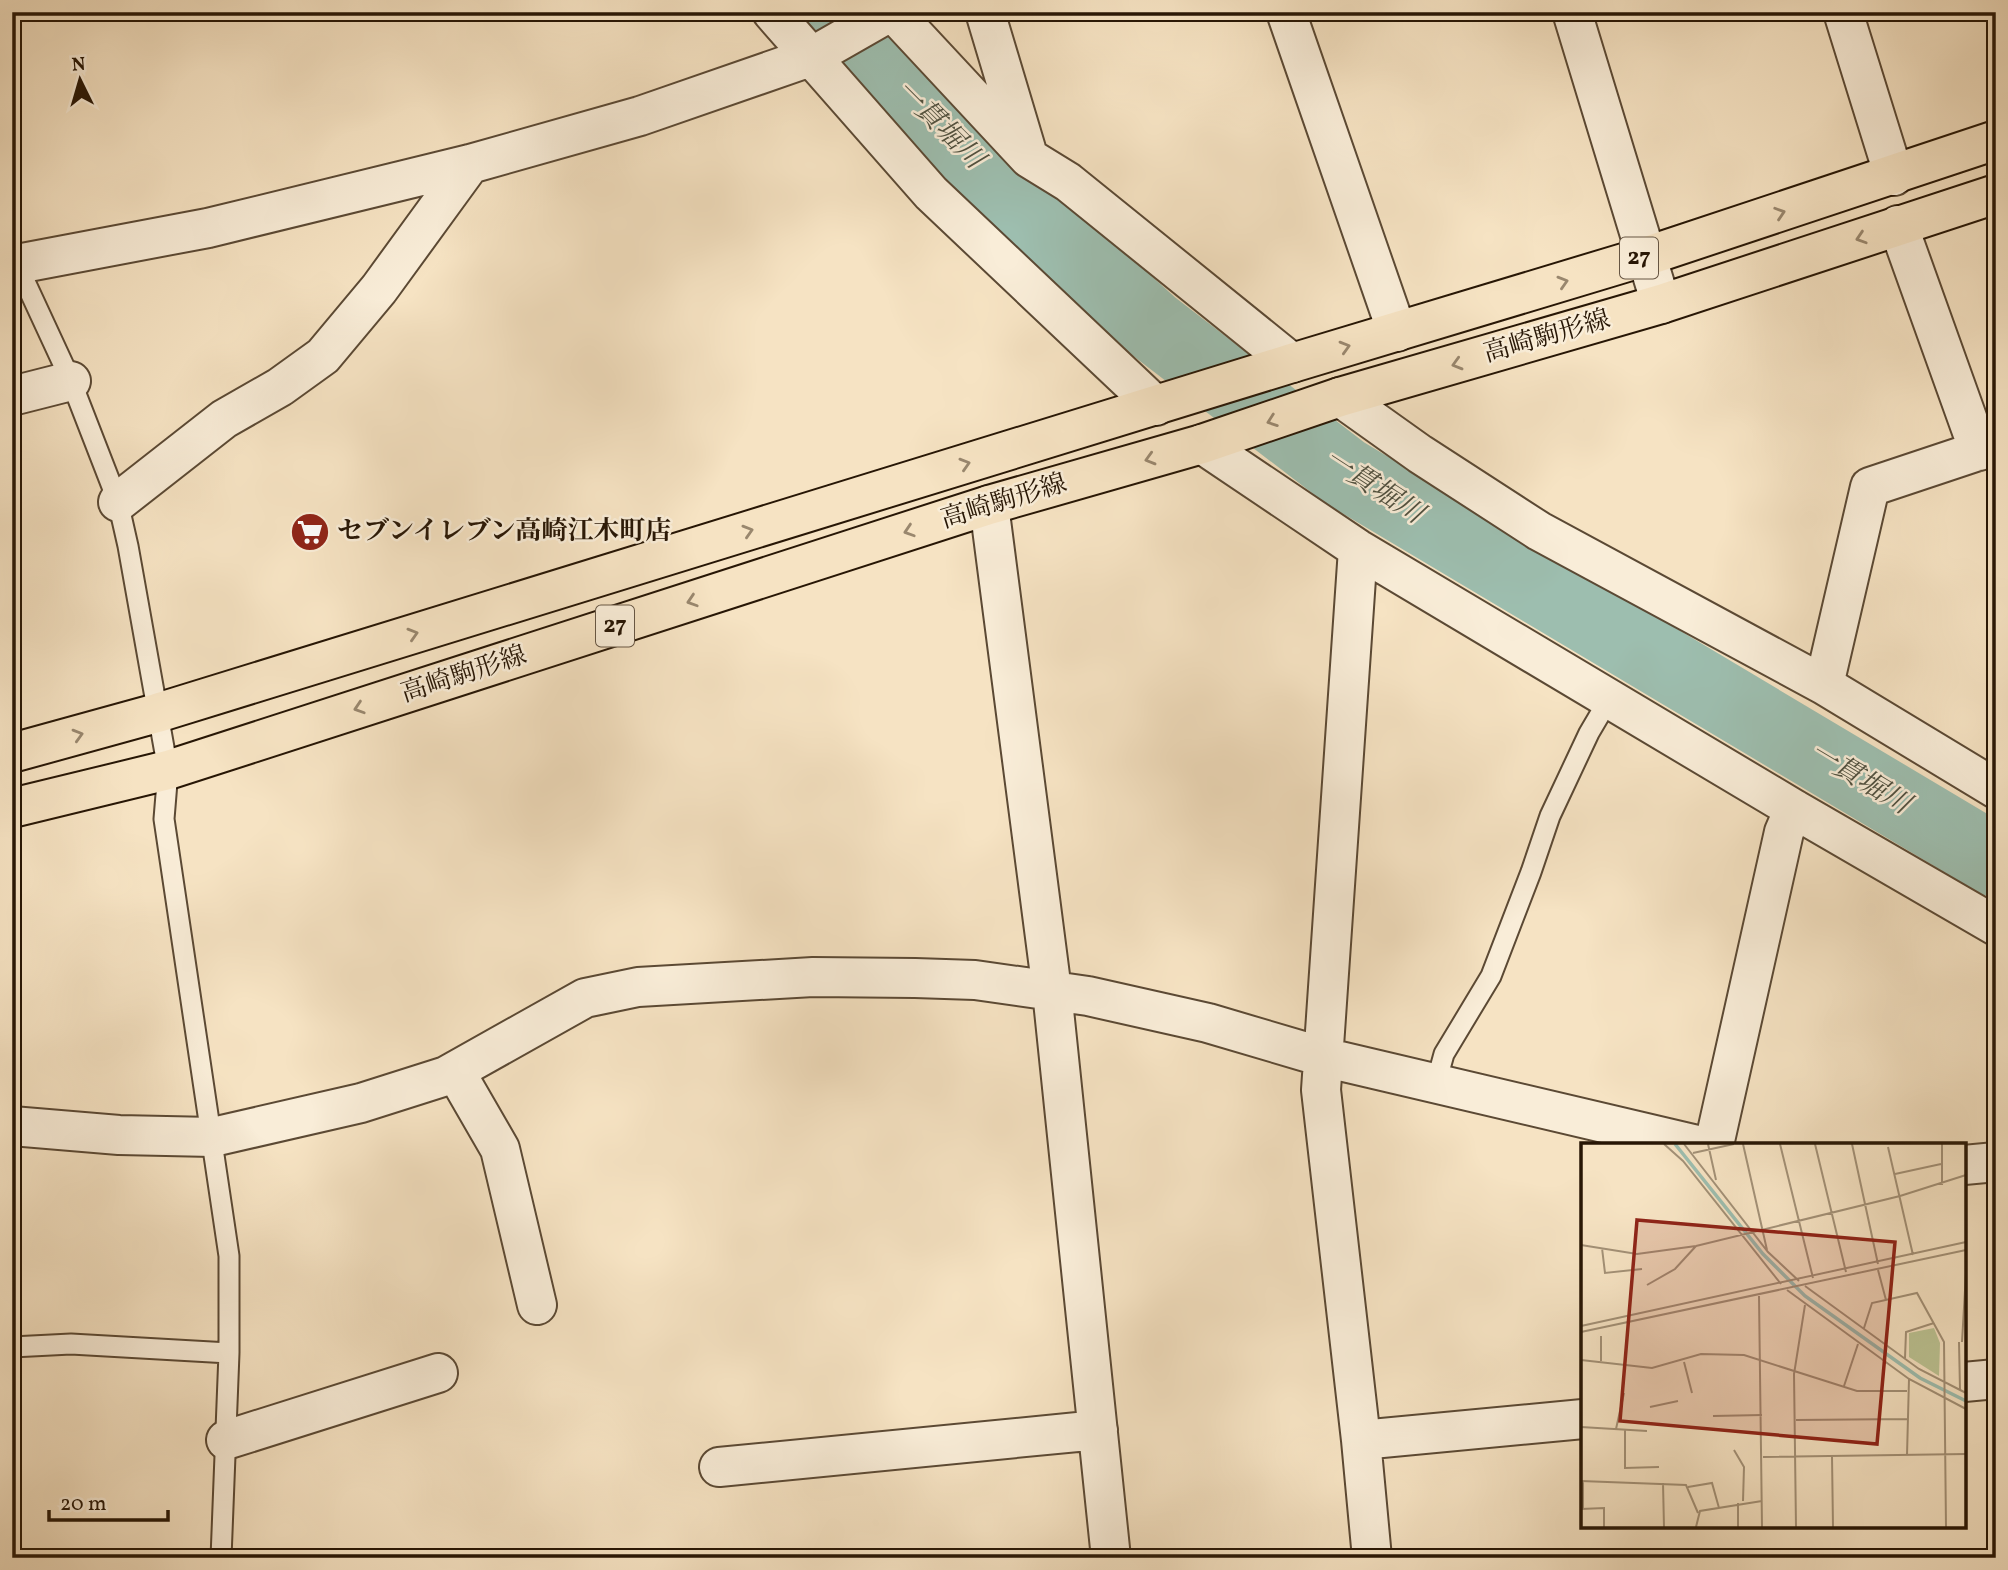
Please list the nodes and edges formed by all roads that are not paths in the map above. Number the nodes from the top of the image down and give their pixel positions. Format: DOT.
graph roads {
  1 [pos="772,12"];
  2 [pos="891,12"];
  3 [pos="985,12"];
  4 [pos="1286,12"];
  5 [pos="1572,12"];
  6 [pos="1843,12"];
  7 [pos="813,56"];
  8 [pos="1996,140"];
  9 [pos="1029,158"];
  10 [pos="470,164"];
  11 [pos="1894,176"];
  12 [pos="1996,194"];
  13 [pos="1898,225"];
  14 [pos="1647,256"];
  15 [pos="14,261"];
  16 [pos="1661,304"];
  17 [pos="1397,332"];
  18 [pos="1286,365"];
  19 [pos="71,381"];
  20 [pos="12,396"];
  21 [pos="1335,400"];
  22 [pos="1164,403"];
  23 [pos="1209,442"];
  24 [pos="1987,448"];
  25 [pos="118,502"];
  26 [pos="989,505"];
  27 [pos="1358,549"];
  28 [pos="1824,685"];
  29 [pos="1609,699"];
  30 [pos="157,713"];
  31 [pos="12,754"];
  32 [pos="168,770"];
  33 [pos="1996,789"];
  34 [pos="12,808"];
  35 [pos="1794,809"];
  36 [pos="1996,926"];
  37 [pos="1052,991"];
  38 [pos="1323,1057"];
  39 [pos="455,1071"];
  40 [pos="1436,1083"];
  41 [pos="12,1126"];
  42 [pos="213,1137"];
  43 [pos="1690,1143"];
  44 [pos="1714,1143"];
  45 [pos="1996,1162"];
  46 [pos="1966,1165"];
  47 [pos="537,1305"];
  48 [pos="12,1346"];
  49 [pos="229,1353"];
  50 [pos="438,1373"];
  51 [pos="1996,1379"];
  52 [pos="1966,1382"];
  53 [pos="1581,1419"];
  54 [pos="1098,1430"];
  55 [pos="226,1440"];
  56 [pos="1361,1440"];
  57 [pos="719,1467"];
  58 [pos="221,1558"];
  59 [pos="1111,1558"];
  60 [pos="1372,1558"];
  1 -- 7 [label="street"];
  2 -- 7 [label="street"];
  2 -- 9 [label="street"];
  3 -- 9 [label="street"];
  4 -- 17 [label="street"];
  5 -- 14 [label="street"];
  6 -- 11 [label="street"];
  7 -- 10 [label="street"];
  7 -- 22 [label="street"];
  8 -- 11 [label="main road, 高崎駒形線 / 27"];
  9 -- 18 [label="street"];
  10 -- 15 [label="street"];
  10 -- 25 [label="street"];
  14 -- 11 [label="main road, 高崎駒形線 / 27, one-way"];
  12 -- 13 [label="main road, 高崎駒形線 / 27"];
  13 -- 16 [label="main road, 高崎駒形線 / 27, one-way"];
  13 -- 24 [label="street"];
  14 -- 16 [label="street"];
  17 -- 14 [label="main road, 高崎駒形線 / 27, one-way"];
  15 -- 19 [label="lane"];
  16 -- 21 [label="main road, 高崎駒形線 / 27, one-way"];
  18 -- 17 [label="main road, 高崎駒形線 / 27, one-way"];
  18 -- 22 [label="main road, 高崎駒形線 / 27"];
  19 -- 20 [label="street"];
  19 -- 25 [label="lane"];
  21 -- 23 [label="main road, 高崎駒形線 / 27, one-way"];
  21 -- 28 [label="street"];
  30 -- 22 [label="main road, 高崎駒形線 / 27, one-way"];
  23 -- 26 [label="main road, 高崎駒形線 / 27, one-way"];
  23 -- 27 [label="street"];
  24 -- 28 [label="street"];
  25 -- 30 [label="lane"];
  26 -- 32 [label="main road, 高崎駒形線 / 27, one-way"];
  26 -- 37 [label="street"];
  27 -- 29 [label="street"];
  27 -- 38 [label="street"];
  28 -- 33 [label="street"];
  29 -- 35 [label="street"];
  29 -- 40 [label="lane"];
  31 -- 30 [label="main road, 高崎駒形線 / 27, one-way"];
  30 -- 32 [label="lane"];
  32 -- 34 [label="main road, 高崎駒形線 / 27"];
  32 -- 42 [label="lane"];
  35 -- 36 [label="street"];
  35 -- 44 [label="street"];
  37 -- 38 [label="street"];
  37 -- 39 [label="street"];
  37 -- 54 [label="street"];
  38 -- 40 [label="street"];
  38 -- 56 [label="street"];
  39 -- 42 [label="street"];
  39 -- 47 [label="street"];
  40 -- 43 [label="street"];
  41 -- 42 [label="street"];
  42 -- 49 [label="lane"];
  45 -- 46 [label="street"];
  48 -- 49 [label="lane"];
  49 -- 55 [label="lane"];
  50 -- 55 [label="street"];
  51 -- 52 [label="street"];
  53 -- 56 [label="street"];
  54 -- 57 [label="street"];
  54 -- 59 [label="street"];
  55 -- 58 [label="lane"];
  56 -- 60 [label="street"];
}
